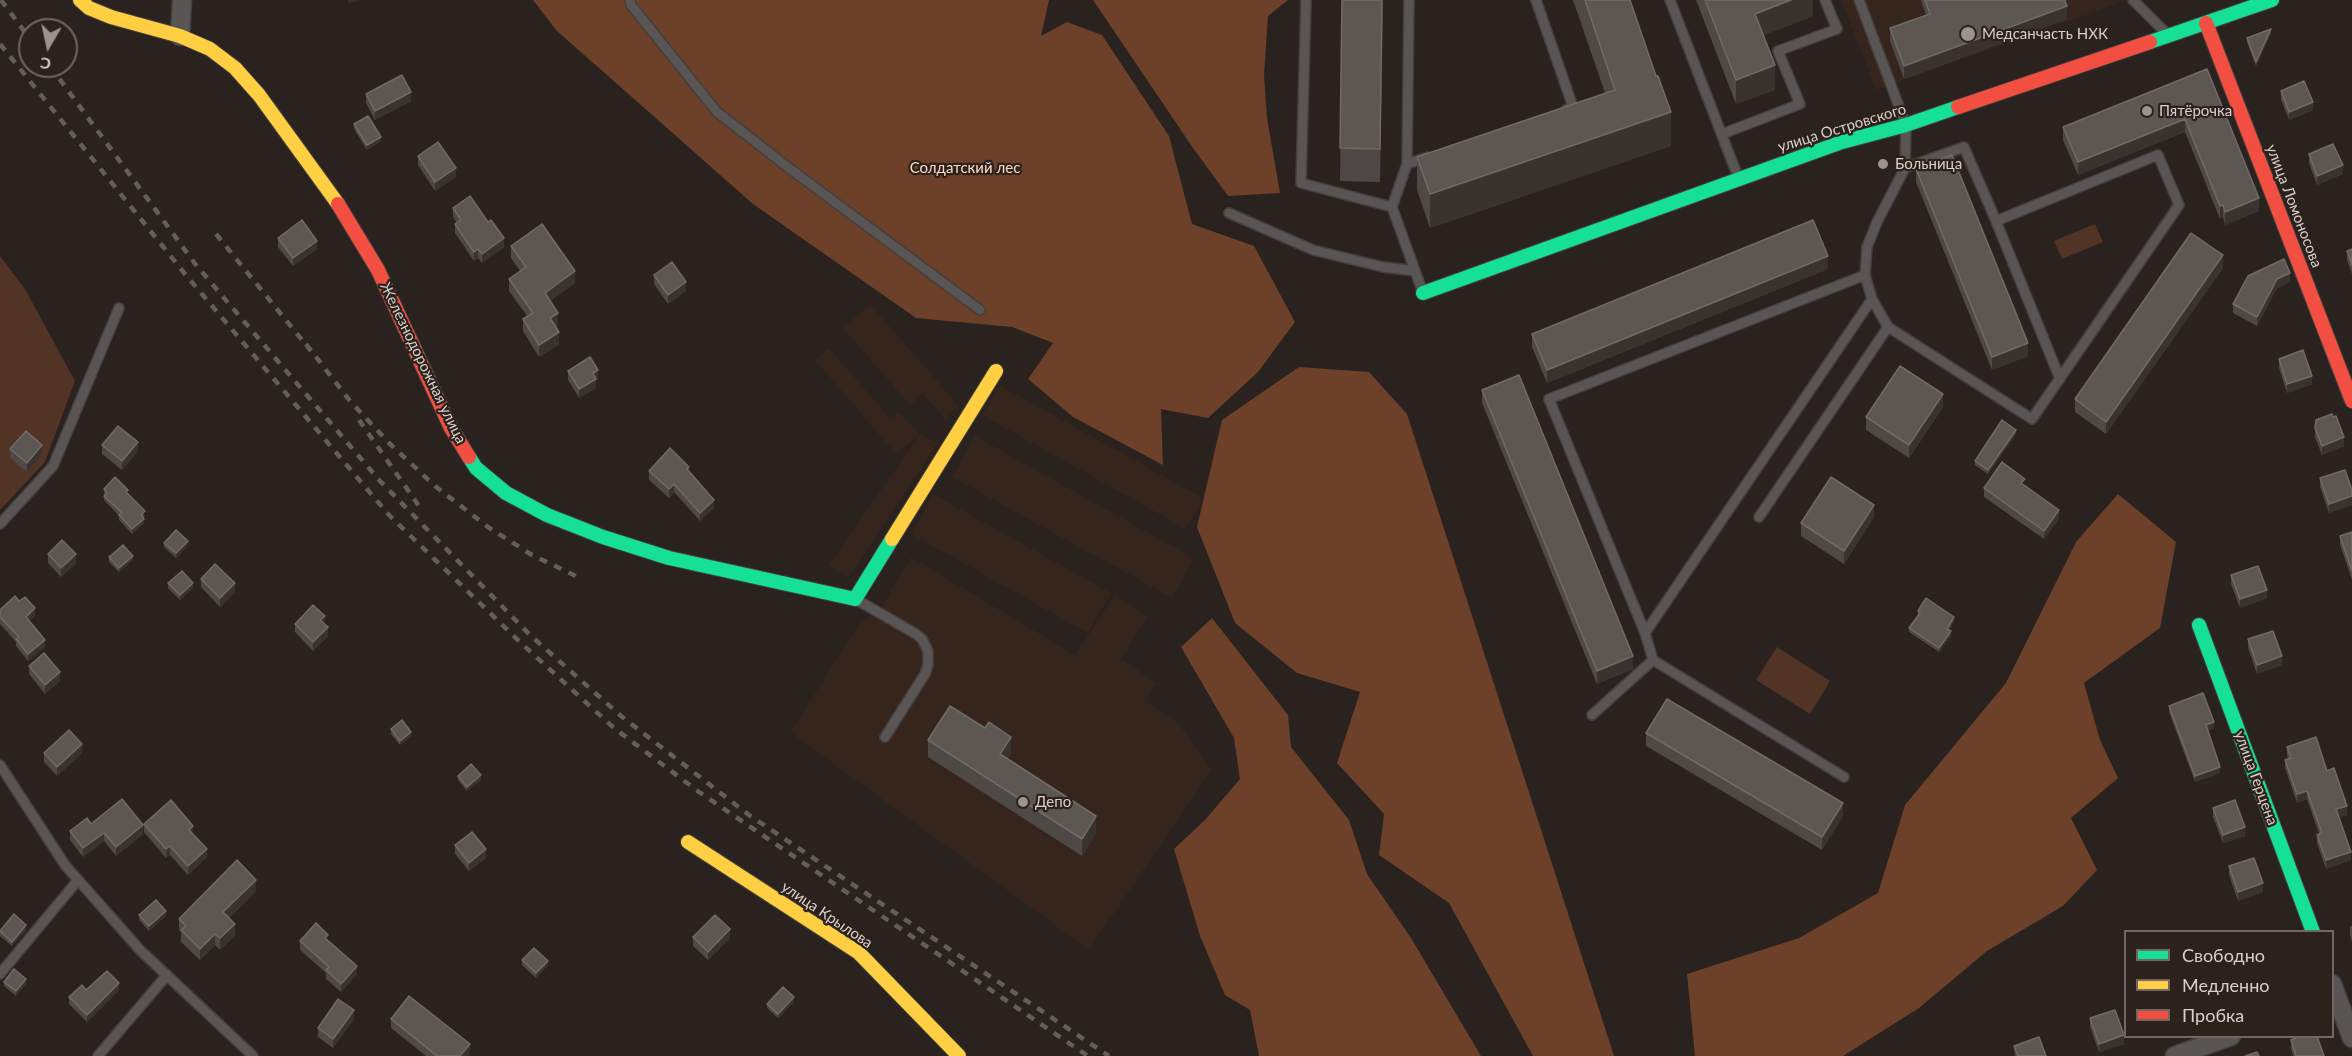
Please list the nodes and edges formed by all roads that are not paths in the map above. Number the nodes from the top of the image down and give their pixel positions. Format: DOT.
graph roads {
  1 [pos="80,0"];
  2 [pos="182,0"];
  3 [pos="630,0"];
  4 [pos="1306,0"];
  5 [pos="1409,0"];
  6 [pos="1536,0"];
  7 [pos="1670,0"];
  8 [pos="1825,0"];
  9 [pos="1859,0"];
  10 [pos="2133,0"];
  11 [pos="2272,0"];
  12 [pos="2206,22"];
  13 [pos="2168,35"];
  14 [pos="180,36"];
  15 [pos="1551,115"];
  16 [pos="1906,125"];
  17 [pos="1722,134"];
  18 [pos="1440,153"];
  19 [pos="1407,164"];
  20 [pos="1905,168"];
  21 [pos="1738,180"];
  22 [pos="1392,207"];
  23 [pos="1229,213"];
  24 [pos="1996,221"];
  25 [pos="1415,271"];
  26 [pos="1864,275"];
  27 [pos="1423,293"];
  28 [pos="1872,299"];
  29 [pos="119,308"];
  30 [pos="980,310"];
  31 [pos="1888,327"];
  32 [pos="996,371"];
  33 [pos="2060,379"];
  34 [pos="2352,401"];
  35 [pos="1759,517"];
  36 [pos="0,524"];
  37 [pos="855,598"];
  38 [pos="2199,625"];
  39 [pos="1645,633"];
  40 [pos="1653,660"];
  41 [pos="1592,715"];
  42 [pos="885,737"];
  43 [pos="0,765"];
  44 [pos="1844,777"];
  45 [pos="688,842"];
  46 [pos="78,880"];
  47 [pos="2312,930"];
  48 [pos="0,974"];
  49 [pos="167,975"];
  50 [pos="2339,995"];
  51 [pos="2225,1038"];
  52 [pos="2352,1038"];
  53 [pos="98,1056"];
  54 [pos="253,1056"];
  55 [pos="959,1056"];
  56 [pos="2175,1056"];
  1 -- 14 [label="street, Железнодорожная улица"];
  2 -- 14 [label="street"];
  3 -- 30 [label="lane"];
  4 -- 22 [label="lane"];
  5 -- 19 [label="lane"];
  6 -- 15 [label="lane"];
  7 -- 17 [label="lane"];
  8 -- 17 [label="lane"];
  9 -- 16 [label="lane"];
  10 -- 13 [label="lane"];
  11 -- 12 [label="street, улица Островского"];
  12 -- 13 [label="street, улица Островского"];
  12 -- 34 [label="street, улица Ломоносова"];
  13 -- 16 [label="street, улица Островского"];
  14 -- 37 [label="street, Железнодорожная улица"];
  16 -- 20 [label="lane"];
  16 -- 21 [label="street, улица Островского"];
  17 -- 21 [label="lane"];
  18 -- 19 [label="lane"];
  19 -- 22 [label="lane"];
  20 -- 24 [label="lane"];
  20 -- 26 [label="lane"];
  21 -- 27 [label="street, улица Островского"];
  22 -- 25 [label="lane"];
  23 -- 25 [label="lane"];
  24 -- 33 [label="lane"];
  24 -- 33 [label="lane"];
  25 -- 27 [label="lane"];
  26 -- 28 [label="lane"];
  26 -- 39 [label="lane"];
  28 -- 31 [label="lane"];
  28 -- 39 [label="lane"];
  29 -- 36 [label="lane"];
  31 -- 33 [label="lane"];
  31 -- 35 [label="lane"];
  32 -- 37 [label="street"];
  37 -- 42 [label="lane"];
  38 -- 47 [label="street, улица Герцена"];
  39 -- 40 [label="lane"];
  40 -- 41 [label="lane"];
  40 -- 44 [label="lane"];
  43 -- 46 [label="lane"];
  45 -- 55 [label="street, улица Крылова"];
  46 -- 48 [label="lane"];
  46 -- 49 [label="lane"];
  49 -- 53 [label="lane"];
  49 -- 54 [label="lane"];
  50 -- 52 [label="street"];
  51 -- 56 [label="street"];
}
